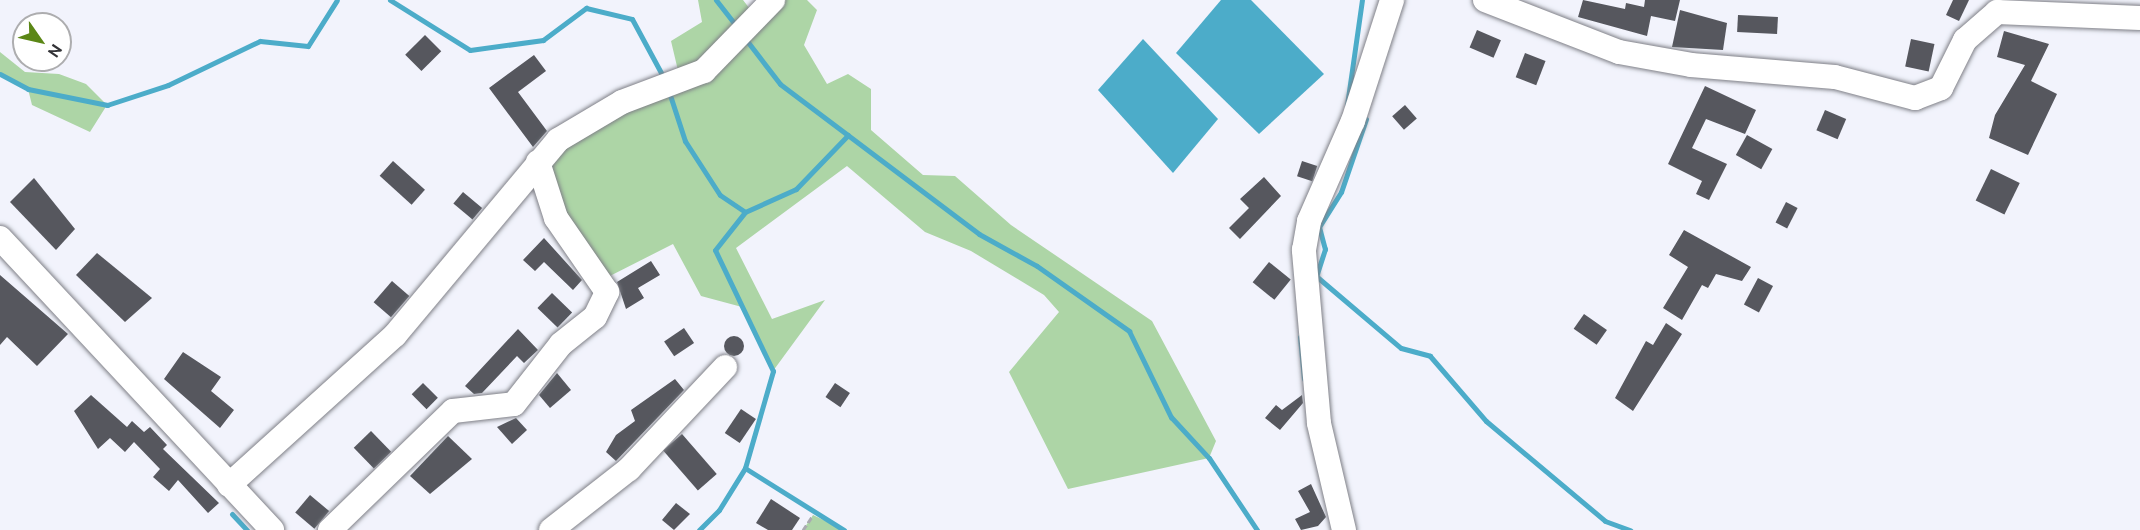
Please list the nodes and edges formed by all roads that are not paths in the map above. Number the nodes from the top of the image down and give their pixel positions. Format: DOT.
graph roads {
  1 [pos="773,0"];
  2 [pos="1392,0"];
  3 [pos="1485,0"];
  4 [pos="2140,18"];
  5 [pos="538,162"];
  6 [pos="0,238"];
  7 [pos="725,367"];
  8 [pos="229,485"];
  9 [pos="272,530"];
  10 [pos="330,530"];
  11 [pos="551,530"];
  12 [pos="1344,530"];
  1 -- 5 [label="street"];
  2 -- 12 [label="street"];
  3 -- 4 [label="street"];
  5 -- 8 [label="street"];
  5 -- 10 [label="street"];
  6 -- 8 [label="street"];
  7 -- 11 [label="street"];
  8 -- 9 [label="street"];
}
